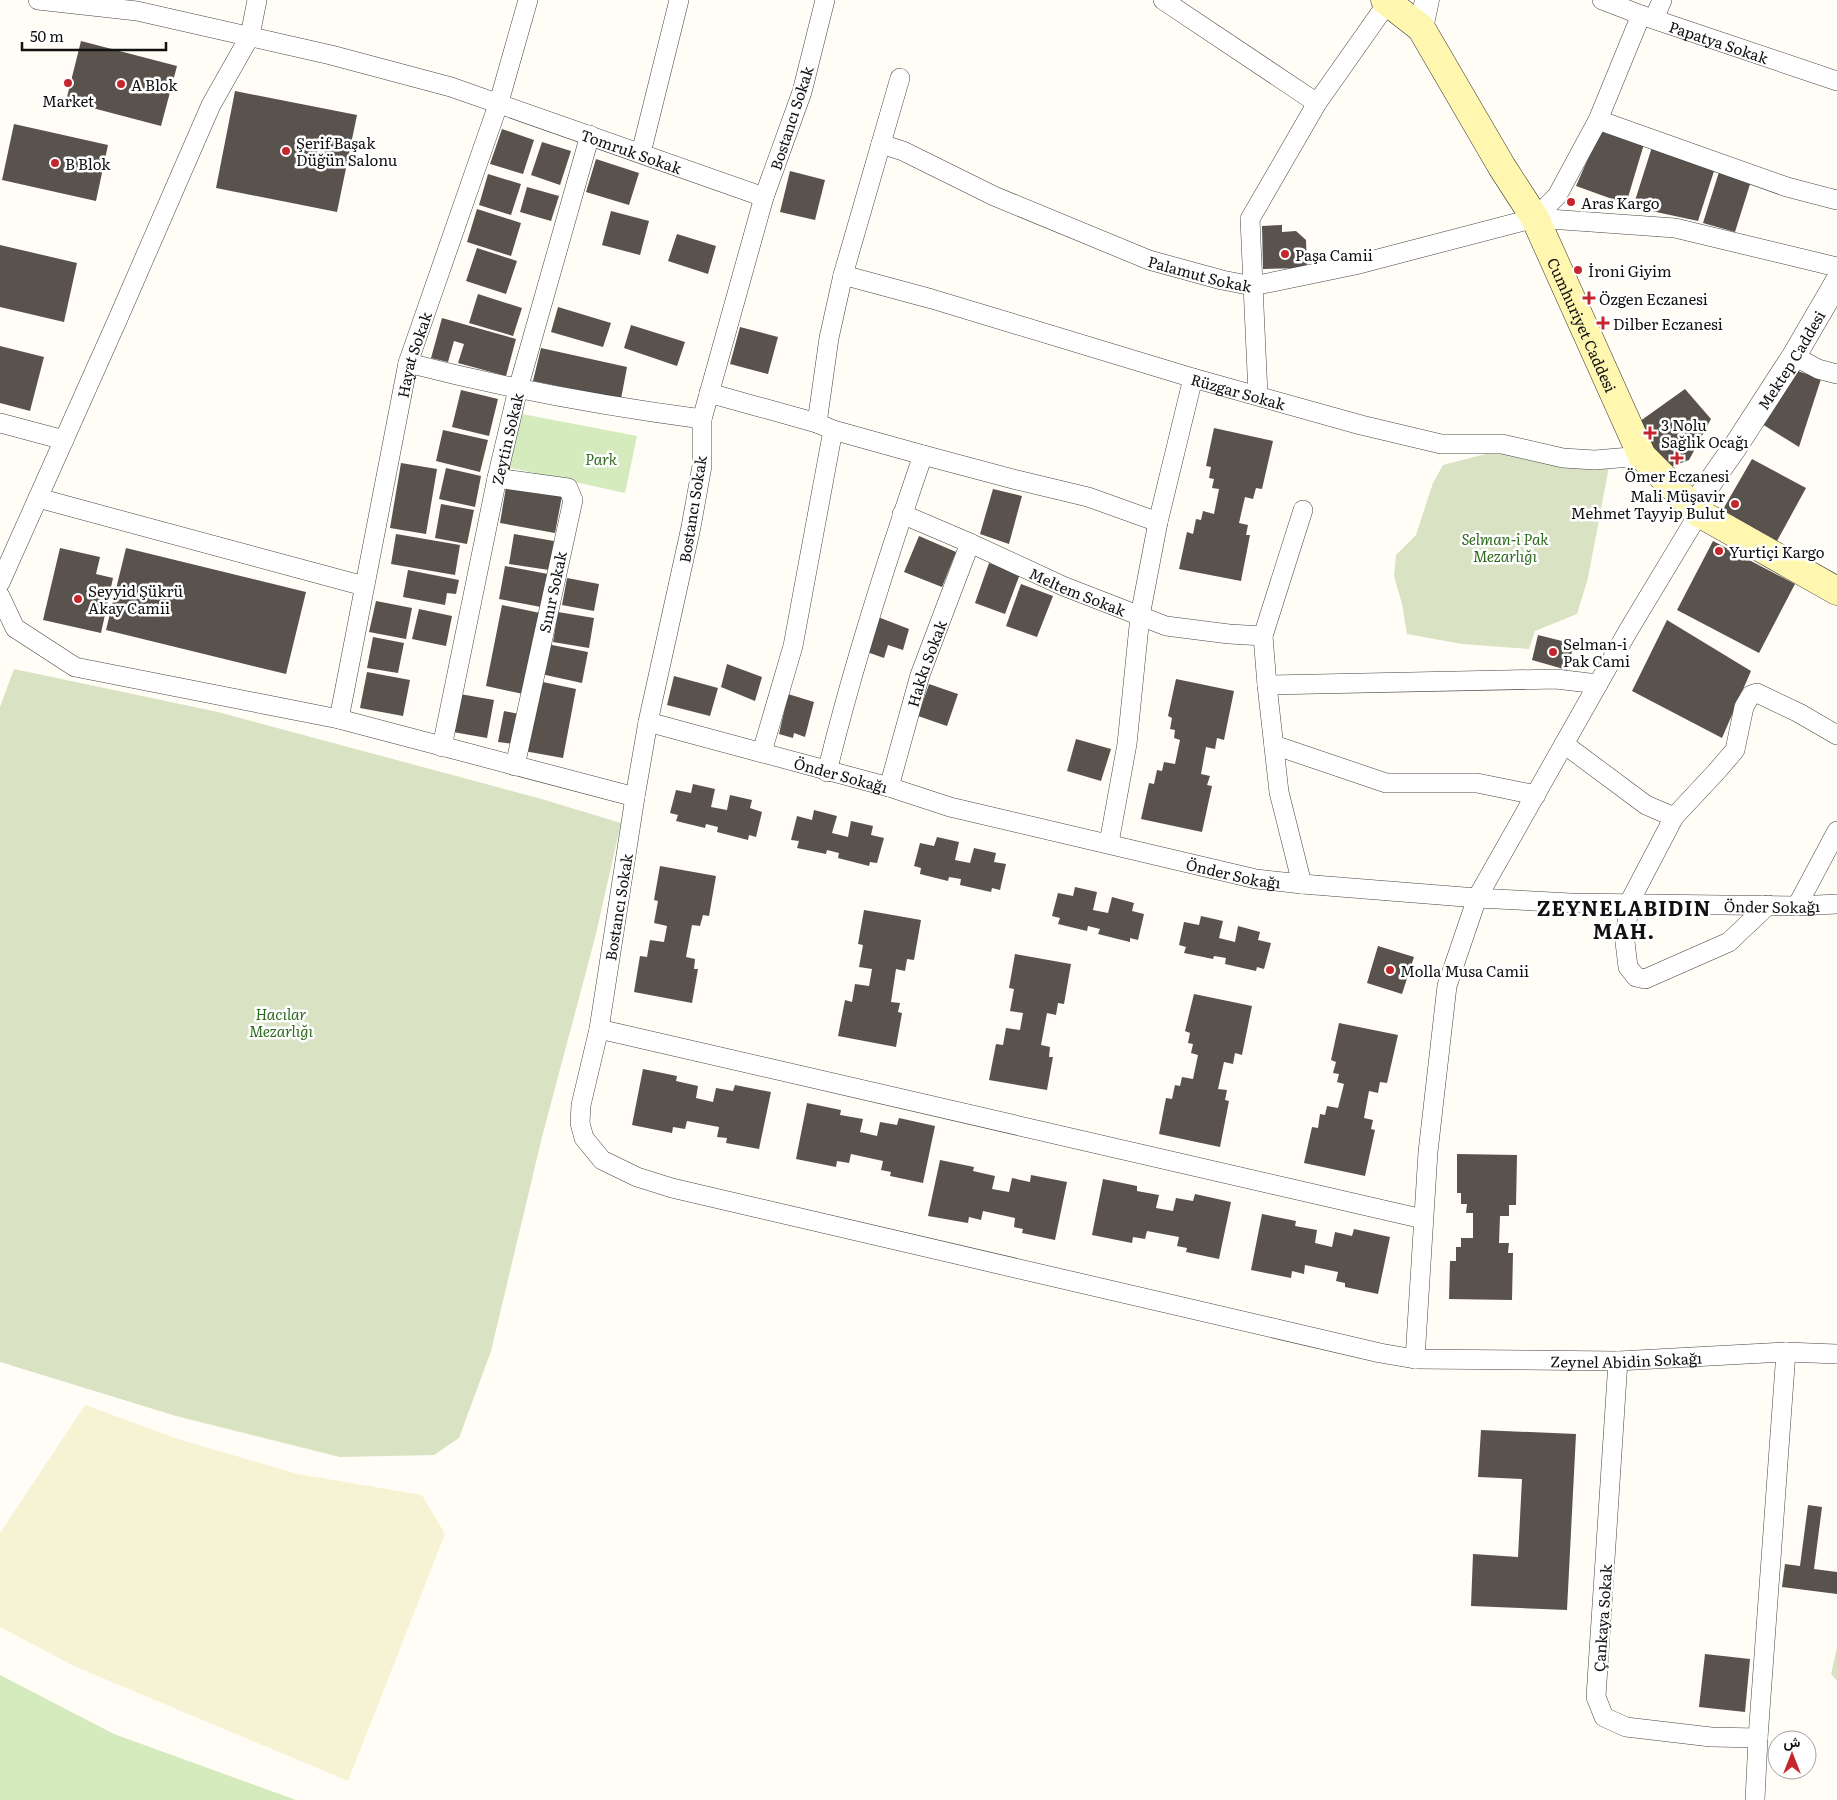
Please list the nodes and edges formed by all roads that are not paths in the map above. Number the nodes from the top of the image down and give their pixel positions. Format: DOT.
graph roads {
  1 [pos="38,0"];
  2 [pos="257,0"];
  3 [pos="528,0"];
  4 [pos="679,0"];
  5 [pos="825,0"];
  6 [pos="1163,0"];
  7 [pos="1427,0"];
  8 [pos="1602,0"];
  9 [pos="1662,0"];
  10 [pos="1387,1"];
  11 [pos="1648,17"];
  12 [pos="1421,28"];
  13 [pos="250,36"];
  14 [pos="900,78"];
  15 [pos="1837,81"];
  16 [pos="499,102"];
  17 [pos="1317,102"];
  18 [pos="1598,120"];
  19 [pos="590,135"];
  20 [pos="881,144"];
  21 [pos="641,153"];
  22 [pos="764,197"];
  23 [pos="1837,200"];
  24 [pos="1536,218"];
  25 [pos="1837,267"];
  26 [pos="843,275"];
  27 [pos="1837,282"];
  28 [pos="1253,286"];
  29 [pos="1794,356"];
  30 [pos="408,363"];
  31 [pos="1837,374"];
  32 [pos="1193,378"];
  33 [pos="518,389"];
  34 [pos="709,393"];
  35 [pos="1258,395"];
  36 [pos="702,419"];
  37 [pos="0,423"];
  38 [pos="825,426"];
  39 [pos="64,440"];
  40 [pos="923,455"];
  41 [pos="1642,456"];
  42 [pos="497,478"];
  43 [pos="38,498"];
  44 [pos="1303,510"];
  45 [pos="1699,513"];
  46 [pos="902,514"];
  47 [pos="1158,522"];
  48 [pos="970,543"];
  49 [pos="0,583"];
  50 [pos="364,586"];
  51 [pos="1837,591"];
  52 [pos="0,596"];
  53 [pos="1140,616"];
  54 [pos="1263,636"];
  55 [pos="1598,684"];
  56 [pos="1267,685"];
  57 [pos="339,719"];
  58 [pos="648,722"];
  59 [pos="1837,735"];
  60 [pos="1564,744"];
  61 [pos="1274,745"];
  62 [pos="442,747"];
  63 [pos="762,752"];
  64 [pos="516,766"];
  65 [pos="827,772"];
  66 [pos="889,787"];
  67 [pos="1536,795"];
  68 [pos="635,797"];
  69 [pos="1674,818"];
  70 [pos="1837,831"];
  71 [pos="1109,843"];
  72 [pos="1302,884"];
  73 [pos="1477,898"];
  74 [pos="1629,903"];
  75 [pos="1837,904"];
  76 [pos="1768,905"];
  77 [pos="1797,906"];
  78 [pos="598,1029"];
  79 [pos="1423,1219"];
  80 [pos="1786,1352"];
  81 [pos="1837,1354"];
  82 [pos="1415,1359"];
  83 [pos="1618,1361"];
  84 [pos="1758,1738"];
  85 [pos="1755,1800"];
  1 -- 13 [label="street, Tomruk Sokak"];
  2 -- 13 [label="street"];
  3 -- 16 [label="street, Hayat Sokak"];
  4 -- 21 [label="street"];
  5 -- 22 [label="street, Bostancı Sokak"];
  6 -- 17 [label="street"];
  7 -- 12 [label="street"];
  8 -- 11 [label="street, Papatya Sokak"];
  9 -- 11 [label="street"];
  10 -- 12 [label="main road, Cumhuriyet Caddesi"];
  10 -- 17 [label="street"];
  11 -- 15 [label="street, Papatya Sokak"];
  11 -- 18 [label="street"];
  12 -- 24 [label="main road, Cumhuriyet Caddesi"];
  13 -- 16 [label="street, Tomruk Sokak"];
  13 -- 39 [label="street"];
  14 -- 20 [label="street"];
  16 -- 19 [label="street, Tomruk Sokak"];
  16 -- 30 [label="street, Hayat Sokak"];
  17 -- 28 [label="street"];
  18 -- 23 [label="street"];
  18 -- 24 [label="street"];
  19 -- 21 [label="street, Tomruk Sokak"];
  19 -- 33 [label="street, Zeytin Sokak"];
  20 -- 26 [label="street"];
  20 -- 28 [label="street, Palamut Sokak"];
  21 -- 22 [label="street, Tomruk Sokak"];
  22 -- 34 [label="street, Bostancı Sokak"];
  24 -- 25 [label="street"];
  24 -- 28 [label="street, Palamut Sokak"];
  24 -- 41 [label="main road, Cumhuriyet Caddesi"];
  26 -- 32 [label="street, Rüzgar Sokak"];
  26 -- 38 [label="street"];
  27 -- 29 [label="street, Mektep Caddesi"];
  28 -- 35 [label="street"];
  29 -- 31 [label="street"];
  29 -- 45 [label="street, Mektep Caddesi"];
  30 -- 33 [label="street"];
  30 -- 50 [label="street, Hayat Sokak"];
  32 -- 35 [label="street, Rüzgar Sokak"];
  32 -- 47 [label="street"];
  33 -- 36 [label="street"];
  33 -- 42 [label="street, Zeytin Sokak"];
  34 -- 36 [label="street, Bostancı Sokak"];
  34 -- 38 [label="street"];
  35 -- 41 [label="street, Rüzgar Sokak"];
  36 -- 58 [label="street, Bostancı Sokak"];
  37 -- 39 [label="street"];
  38 -- 40 [label="street"];
  38 -- 63 [label="street"];
  39 -- 43 [label="street"];
  40 -- 46 [label="street"];
  40 -- 47 [label="street"];
  41 -- 45 [label="main road, Cumhuriyet Caddesi"];
  42 -- 62 [label="street, Zeytin Sokak"];
  42 -- 64 [label="street, Sınır Sokak"];
  43 -- 49 [label="street"];
  43 -- 50 [label="street"];
  44 -- 54 [label="street"];
  45 -- 51 [label="main road, Cumhuriyet Caddesi"];
  45 -- 55 [label="street"];
  46 -- 48 [label="street, Meltem Sokak"];
  46 -- 65 [label="street"];
  47 -- 53 [label="street"];
  48 -- 53 [label="street, Meltem Sokak"];
  48 -- 66 [label="street, Hakkı Sokak"];
  50 -- 57 [label="street, Hayat Sokak"];
  52 -- 57 [label="street"];
  53 -- 54 [label="street, Meltem Sokak"];
  53 -- 71 [label="street"];
  54 -- 56 [label="street"];
  55 -- 56 [label="street"];
  55 -- 60 [label="street"];
  56 -- 61 [label="street"];
  57 -- 62 [label="street"];
  58 -- 63 [label="street, Önder Sokağı"];
  58 -- 68 [label="street, Bostancı Sokak"];
  59 -- 69 [label="street"];
  60 -- 67 [label="street"];
  60 -- 69 [label="street"];
  61 -- 67 [label="street"];
  61 -- 72 [label="street"];
  62 -- 64 [label="street"];
  63 -- 65 [label="street, Önder Sokağı"];
  64 -- 68 [label="street"];
  65 -- 66 [label="street, Önder Sokağı"];
  66 -- 71 [label="street, Önder Sokağı"];
  67 -- 73 [label="street"];
  68 -- 78 [label="street, Bostancı Sokak"];
  69 -- 74 [label="street"];
  70 -- 77 [label="street"];
  71 -- 72 [label="street, Önder Sokağı"];
  72 -- 73 [label="street, Önder Sokağı"];
  73 -- 74 [label="street, Önder Sokağı"];
  73 -- 79 [label="street"];
  74 -- 76 [label="street, Önder Sokağı"];
  74 -- 76 [label="street"];
  75 -- 77 [label="street, Önder Sokağı"];
  76 -- 77 [label="street, Önder Sokağı"];
  78 -- 79 [label="street"];
  78 -- 82 [label="street, Bostancı Sokak"];
  79 -- 82 [label="street"];
  80 -- 81 [label="street, Zeynel Abidin Sokağı"];
  80 -- 83 [label="street, Zeynel Abidin Sokağı"];
  80 -- 84 [label="street"];
  82 -- 83 [label="street, Zeynel Abidin Sokağı"];
  83 -- 84 [label="street, Çankaya Sokak"];
  84 -- 85 [label="street"];
}
